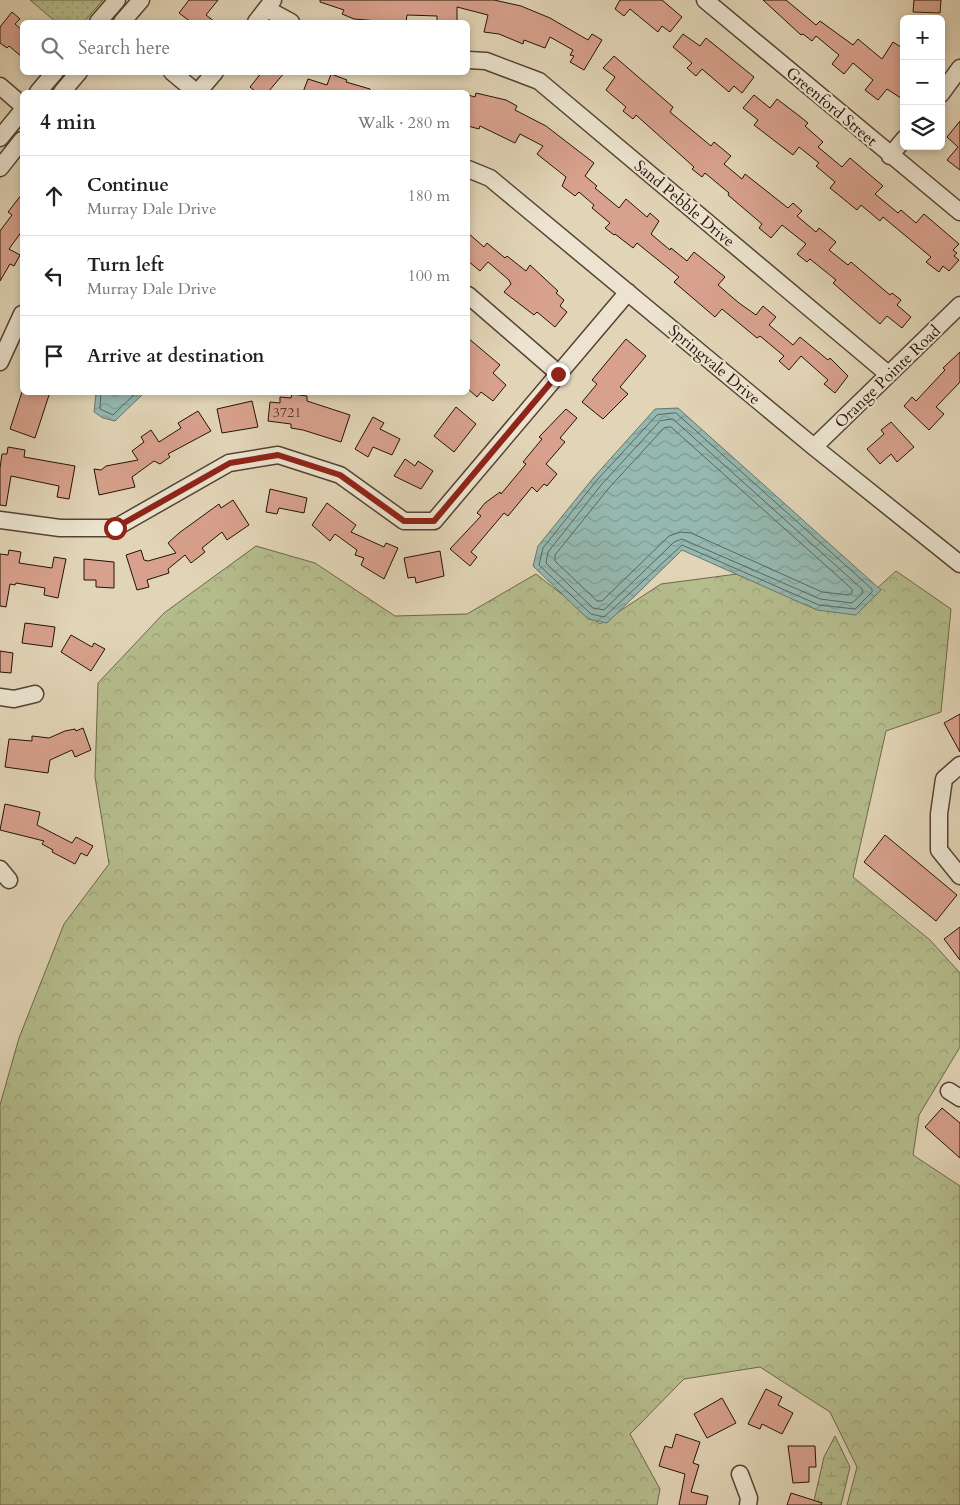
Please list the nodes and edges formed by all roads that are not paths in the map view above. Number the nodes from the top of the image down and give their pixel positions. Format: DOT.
graph roads {
  1 [pos="117,0"];
  2 [pos="141,0"];
  3 [pos="705,0"];
  4 [pos="270,5"];
  5 [pos="104,20"];
  6 [pos="124,20"];
  7 [pos="258,20"];
  8 [pos="289,20"];
  9 [pos="470,60"];
  10 [pos="960,68"];
  11 [pos="52,75"];
  12 [pos="77,75"];
  13 [pos="176,75"];
  14 [pos="212,75"];
  15 [pos="0,86"];
  16 [pos="945,89"];
  17 [pos="40,90"];
  18 [pos="64,90"];
  19 [pos="194,90"];
  20 [pos="199,90"];
  21 [pos="20,103"];
  22 [pos="20,113"];
  23 [pos="0,138"];
  24 [pos="20,143"];
  25 [pos="900,145"];
  26 [pos="890,156"];
  27 [pos="0,168"];
  28 [pos="470,170"];
  29 [pos="960,212"];
  30 [pos="628,292"];
  31 [pos="470,297"];
  32 [pos="960,305"];
  33 [pos="20,318"];
  34 [pos="0,362"];
  35 [pos="558,374"];
  36 [pos="888,374"];
  37 [pos="814,447"];
  38 [pos="0,520"];
  39 [pos="960,564"];
  40 [pos="35,694"];
  41 [pos="0,698"];
  42 [pos="960,765"];
  43 [pos="960,876"];
  44 [pos="740,1474"];
  45 [pos="748,1505"];
  1 -- 5 [label="street"];
  2 -- 6 [label="street"];
  3 -- 26 [label="street, Greenford Street"];
  4 -- 7 [label="street"];
  4 -- 8 [label="street"];
  9 -- 36 [label="street, Sand Pebble Drive"];
  10 -- 16 [label="street"];
  11 -- 17 [label="street"];
  12 -- 18 [label="street"];
  13 -- 19 [label="street"];
  14 -- 20 [label="street"];
  15 -- 21 [label="street"];
  22 -- 23 [label="street"];
  24 -- 27 [label="street"];
  25 -- 26 [label="street"];
  26 -- 29 [label="street, Greenford Street"];
  28 -- 30 [label="street, Springvale Drive"];
  30 -- 35 [label="street"];
  30 -- 37 [label="street, Springvale Drive"];
  31 -- 35 [label="street"];
  32 -- 36 [label="street, Orange Pointe Road"];
  33 -- 34 [label="street"];
  35 -- 38 [label="street"];
  36 -- 37 [label="street, Orange Pointe Road"];
  37 -- 39 [label="street, Springvale Drive"];
  40 -- 41 [label="street"];
  42 -- 43 [label="street"];
  44 -- 45 [label="street"];
}
